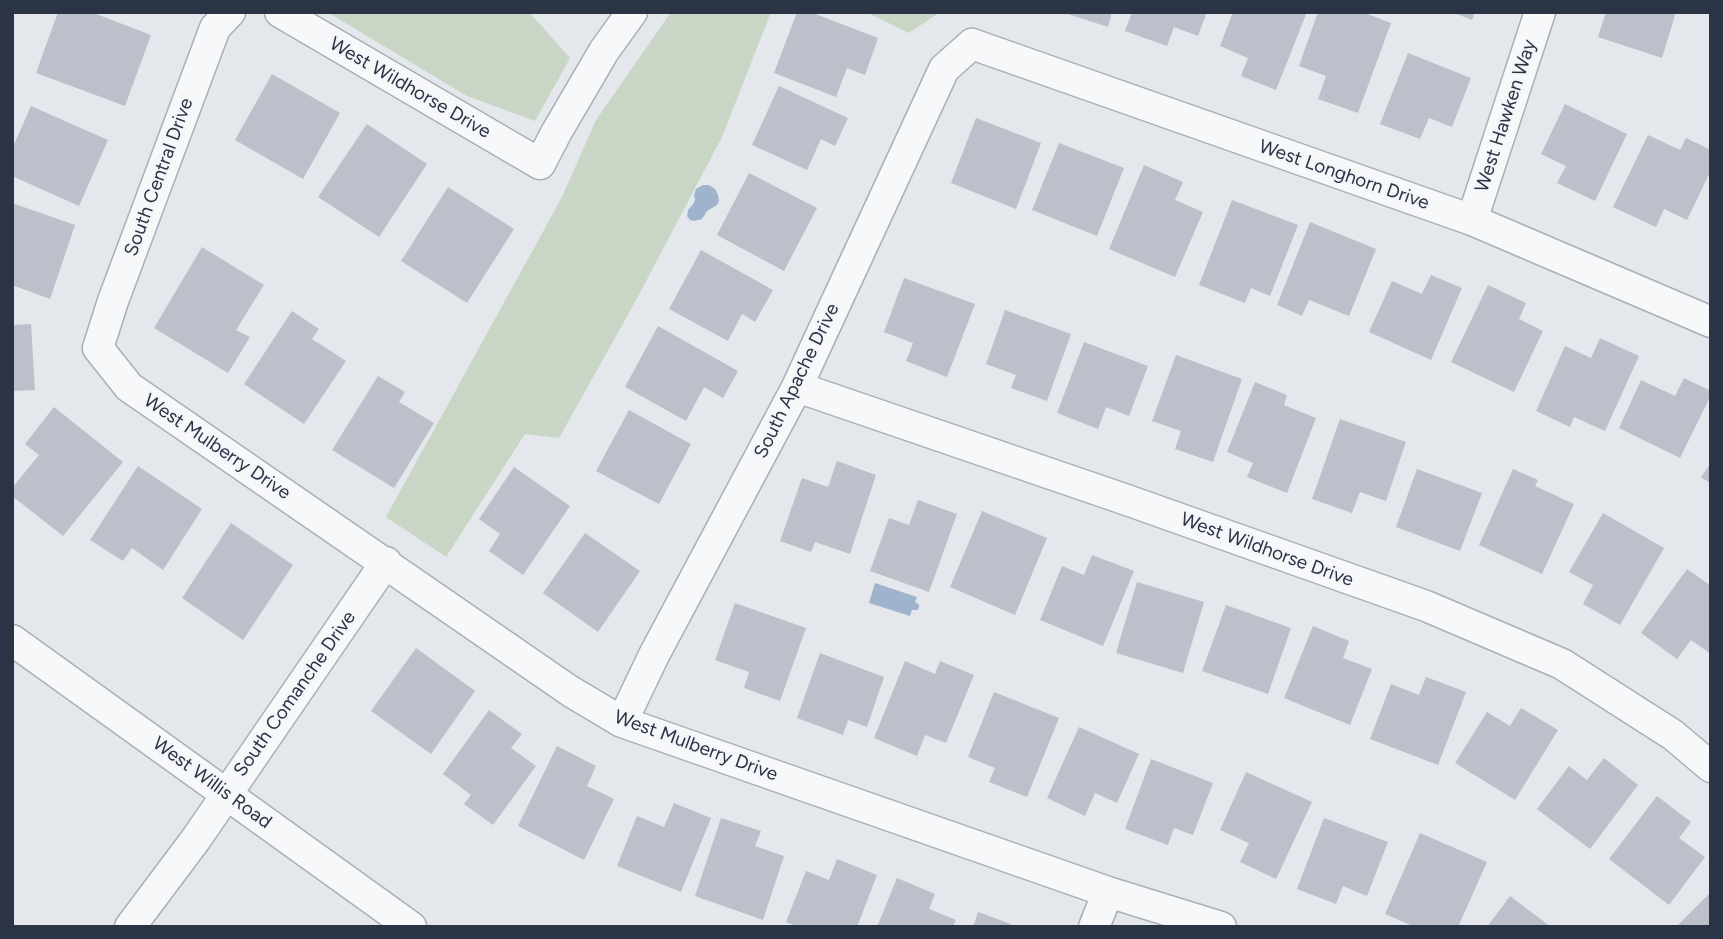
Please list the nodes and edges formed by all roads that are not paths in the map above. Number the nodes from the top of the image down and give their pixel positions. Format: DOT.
graph roads {
  1 [pos="230,12"];
  2 [pos="280,12"];
  3 [pos="632,12"];
  4 [pos="1540,12"];
  5 [pos="972,44"];
  6 [pos="1472,220"];
  7 [pos="1711,322"];
  8 [pos="98,348"];
  9 [pos="797,387"];
  10 [pos="386,562"];
  11 [pos="12,640"];
  12 [pos="622,722"];
  13 [pos="1711,767"];
  14 [pos="226,793"];
  15 [pos="1108,892"];
  16 [pos="130,927"];
  17 [pos="411,927"];
  18 [pos="1094,927"];
  19 [pos="1221,927"];
  1 -- 8 [label="street, South Central Drive"];
  2 -- 3 [label="street, West Wildhorse Drive"];
  4 -- 6 [label="street, West Hawken Way"];
  5 -- 6 [label="street, West Longhorn Drive"];
  5 -- 9 [label="street, South Apache Drive"];
  6 -- 7 [label="street, West Longhorn Drive"];
  8 -- 10 [label="street, West Mulberry Drive"];
  9 -- 12 [label="street, South Apache Drive"];
  9 -- 13 [label="street, West Wildhorse Drive"];
  10 -- 12 [label="street, West Mulberry Drive"];
  10 -- 14 [label="street, South Comanche Drive"];
  11 -- 14 [label="street, West Willis Road"];
  12 -- 15 [label="street, West Mulberry Drive"];
  14 -- 16 [label="street, South Comanche Drive"];
  14 -- 17 [label="street, West Willis Road"];
  15 -- 18 [label="street"];
  15 -- 19 [label="street, West Mulberry Drive"];
}
